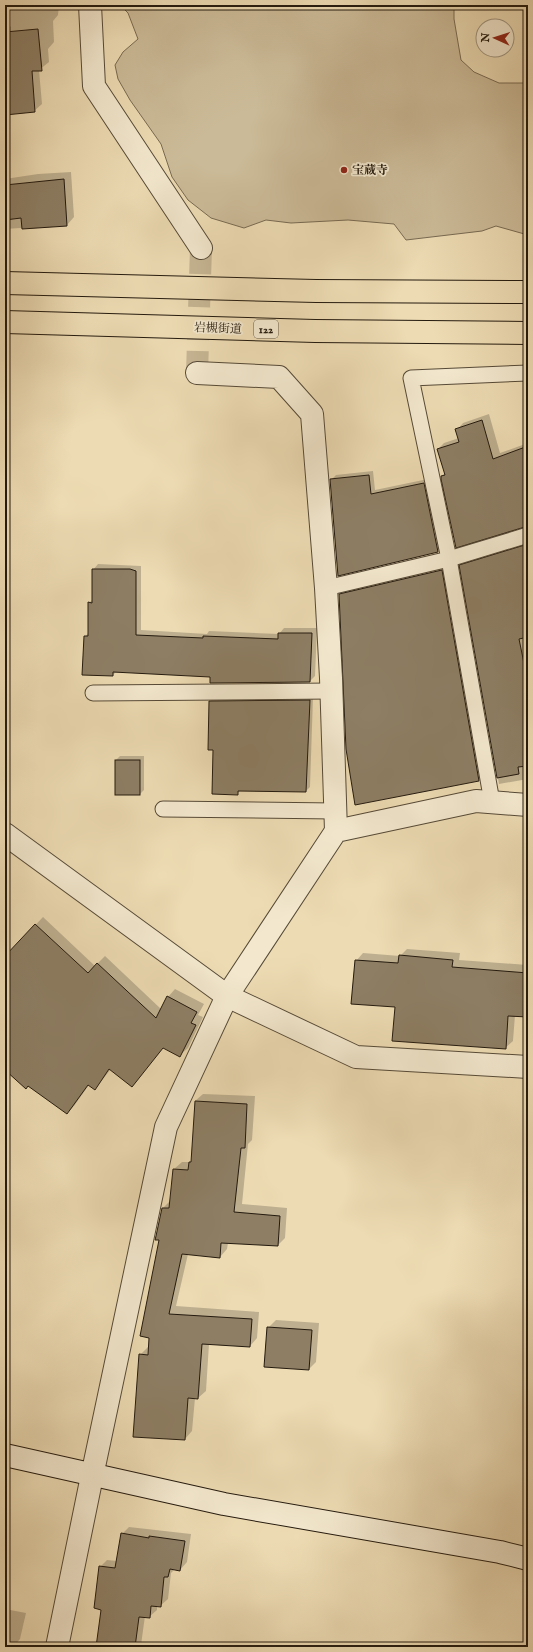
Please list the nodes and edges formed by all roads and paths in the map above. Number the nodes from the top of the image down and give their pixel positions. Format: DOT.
graph roads {
  1 [pos="90,5"];
  2 [pos="201,248"];
  3 [pos="5,283"];
  4 [pos="528,292"];
  5 [pos="5,322"];
  6 [pos="528,333"];
  7 [pos="197,373"];
  8 [pos="528,373"];
  9 [pos="528,535"];
  10 [pos="449,559"];
  11 [pos="326,588"];
  12 [pos="331,692"];
  13 [pos="93,693"];
  14 [pos="492,802"];
  15 [pos="528,805"];
  16 [pos="163,809"];
  17 [pos="335,821"];
  18 [pos="5,834"];
  19 [pos="227,996"];
  20 [pos="528,1067"];
  21 [pos="5,1455"];
  22 [pos="92,1476"];
  23 [pos="528,1559"];
  24 [pos="57,1647"];
  1 -- 2 [label="street"];
  3 -- 4 [label="highway"];
  5 -- 6 [label="highway, 岩槻街道 / 122"];
  7 -- 11 [label="street"];
  8 -- 10 [label="lane"];
  9 -- 10 [label="lane"];
  10 -- 11 [label="lane"];
  10 -- 14 [label="lane"];
  11 -- 12 [label="street"];
  12 -- 13 [label="lane"];
  12 -- 17 [label="street"];
  14 -- 15 [label="street"];
  14 -- 17 [label="street"];
  16 -- 17 [label="lane"];
  17 -- 19 [label="street"];
  18 -- 19 [label="street"];
  19 -- 20 [label="street"];
  19 -- 22 [label="street"];
  21 -- 22 [label="street"];
  22 -- 23 [label="street"];
  22 -- 24 [label="street"];
}
